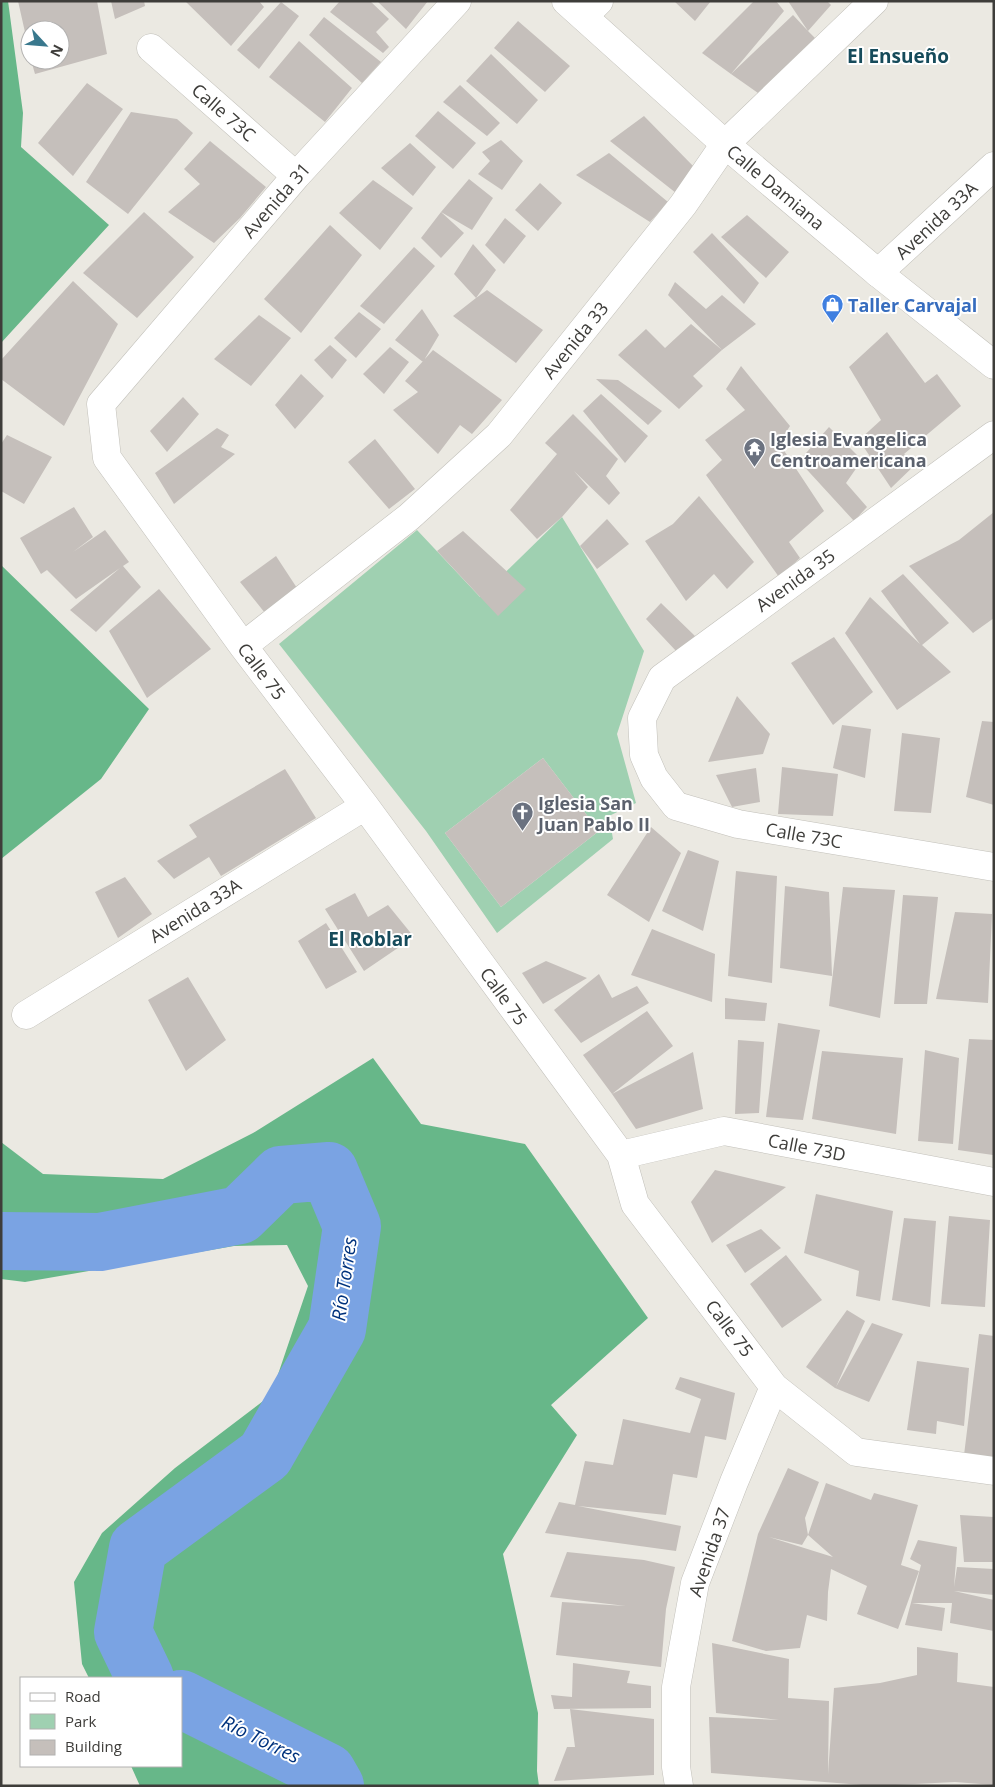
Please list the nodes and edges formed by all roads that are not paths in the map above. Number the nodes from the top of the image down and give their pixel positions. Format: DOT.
graph roads {
  1 [pos="457,1"];
  2 [pos="874,1"];
  3 [pos="583,6"];
  4 [pos="151,48"];
  5 [pos="725,144"];
  6 [pos="994,166"];
  7 [pos="296,176"];
  8 [pos="878,273"];
  9 [pos="994,365"];
  10 [pos="101,404"];
  11 [pos="994,435"];
  12 [pos="243,646"];
  13 [pos="644,755"];
  14 [pos="365,806"];
  15 [pos="994,867"];
  16 [pos="26,1015"];
  17 [pos="621,1155"];
  18 [pos="994,1182"];
  19 [pos="774,1387"];
  20 [pos="994,1471"];
  21 [pos="679,1786"];
  1 -- 7 [label="street, Avenida 31"];
  2 -- 5 [label="street, Avenida 33"];
  3 -- 5 [label="street, Calle Damiana"];
  4 -- 7 [label="street, Calle 73C"];
  5 -- 8 [label="street, Calle Damiana"];
  5 -- 12 [label="street, Avenida 33"];
  6 -- 8 [label="street, Avenida 33A"];
  7 -- 10 [label="street, Avenida 31"];
  8 -- 9 [label="street, Calle Damiana"];
  10 -- 12 [label="street, Calle 75"];
  11 -- 13 [label="street, Avenida 35"];
  12 -- 14 [label="street, Calle 75"];
  13 -- 15 [label="street, Calle 73C"];
  14 -- 16 [label="street, Avenida 33A"];
  14 -- 17 [label="street, Calle 75"];
  17 -- 18 [label="street, Calle 73D"];
  17 -- 19 [label="street, Calle 75"];
  19 -- 20 [label="street, Calle 75"];
  19 -- 21 [label="street, Avenida 37"];
}
